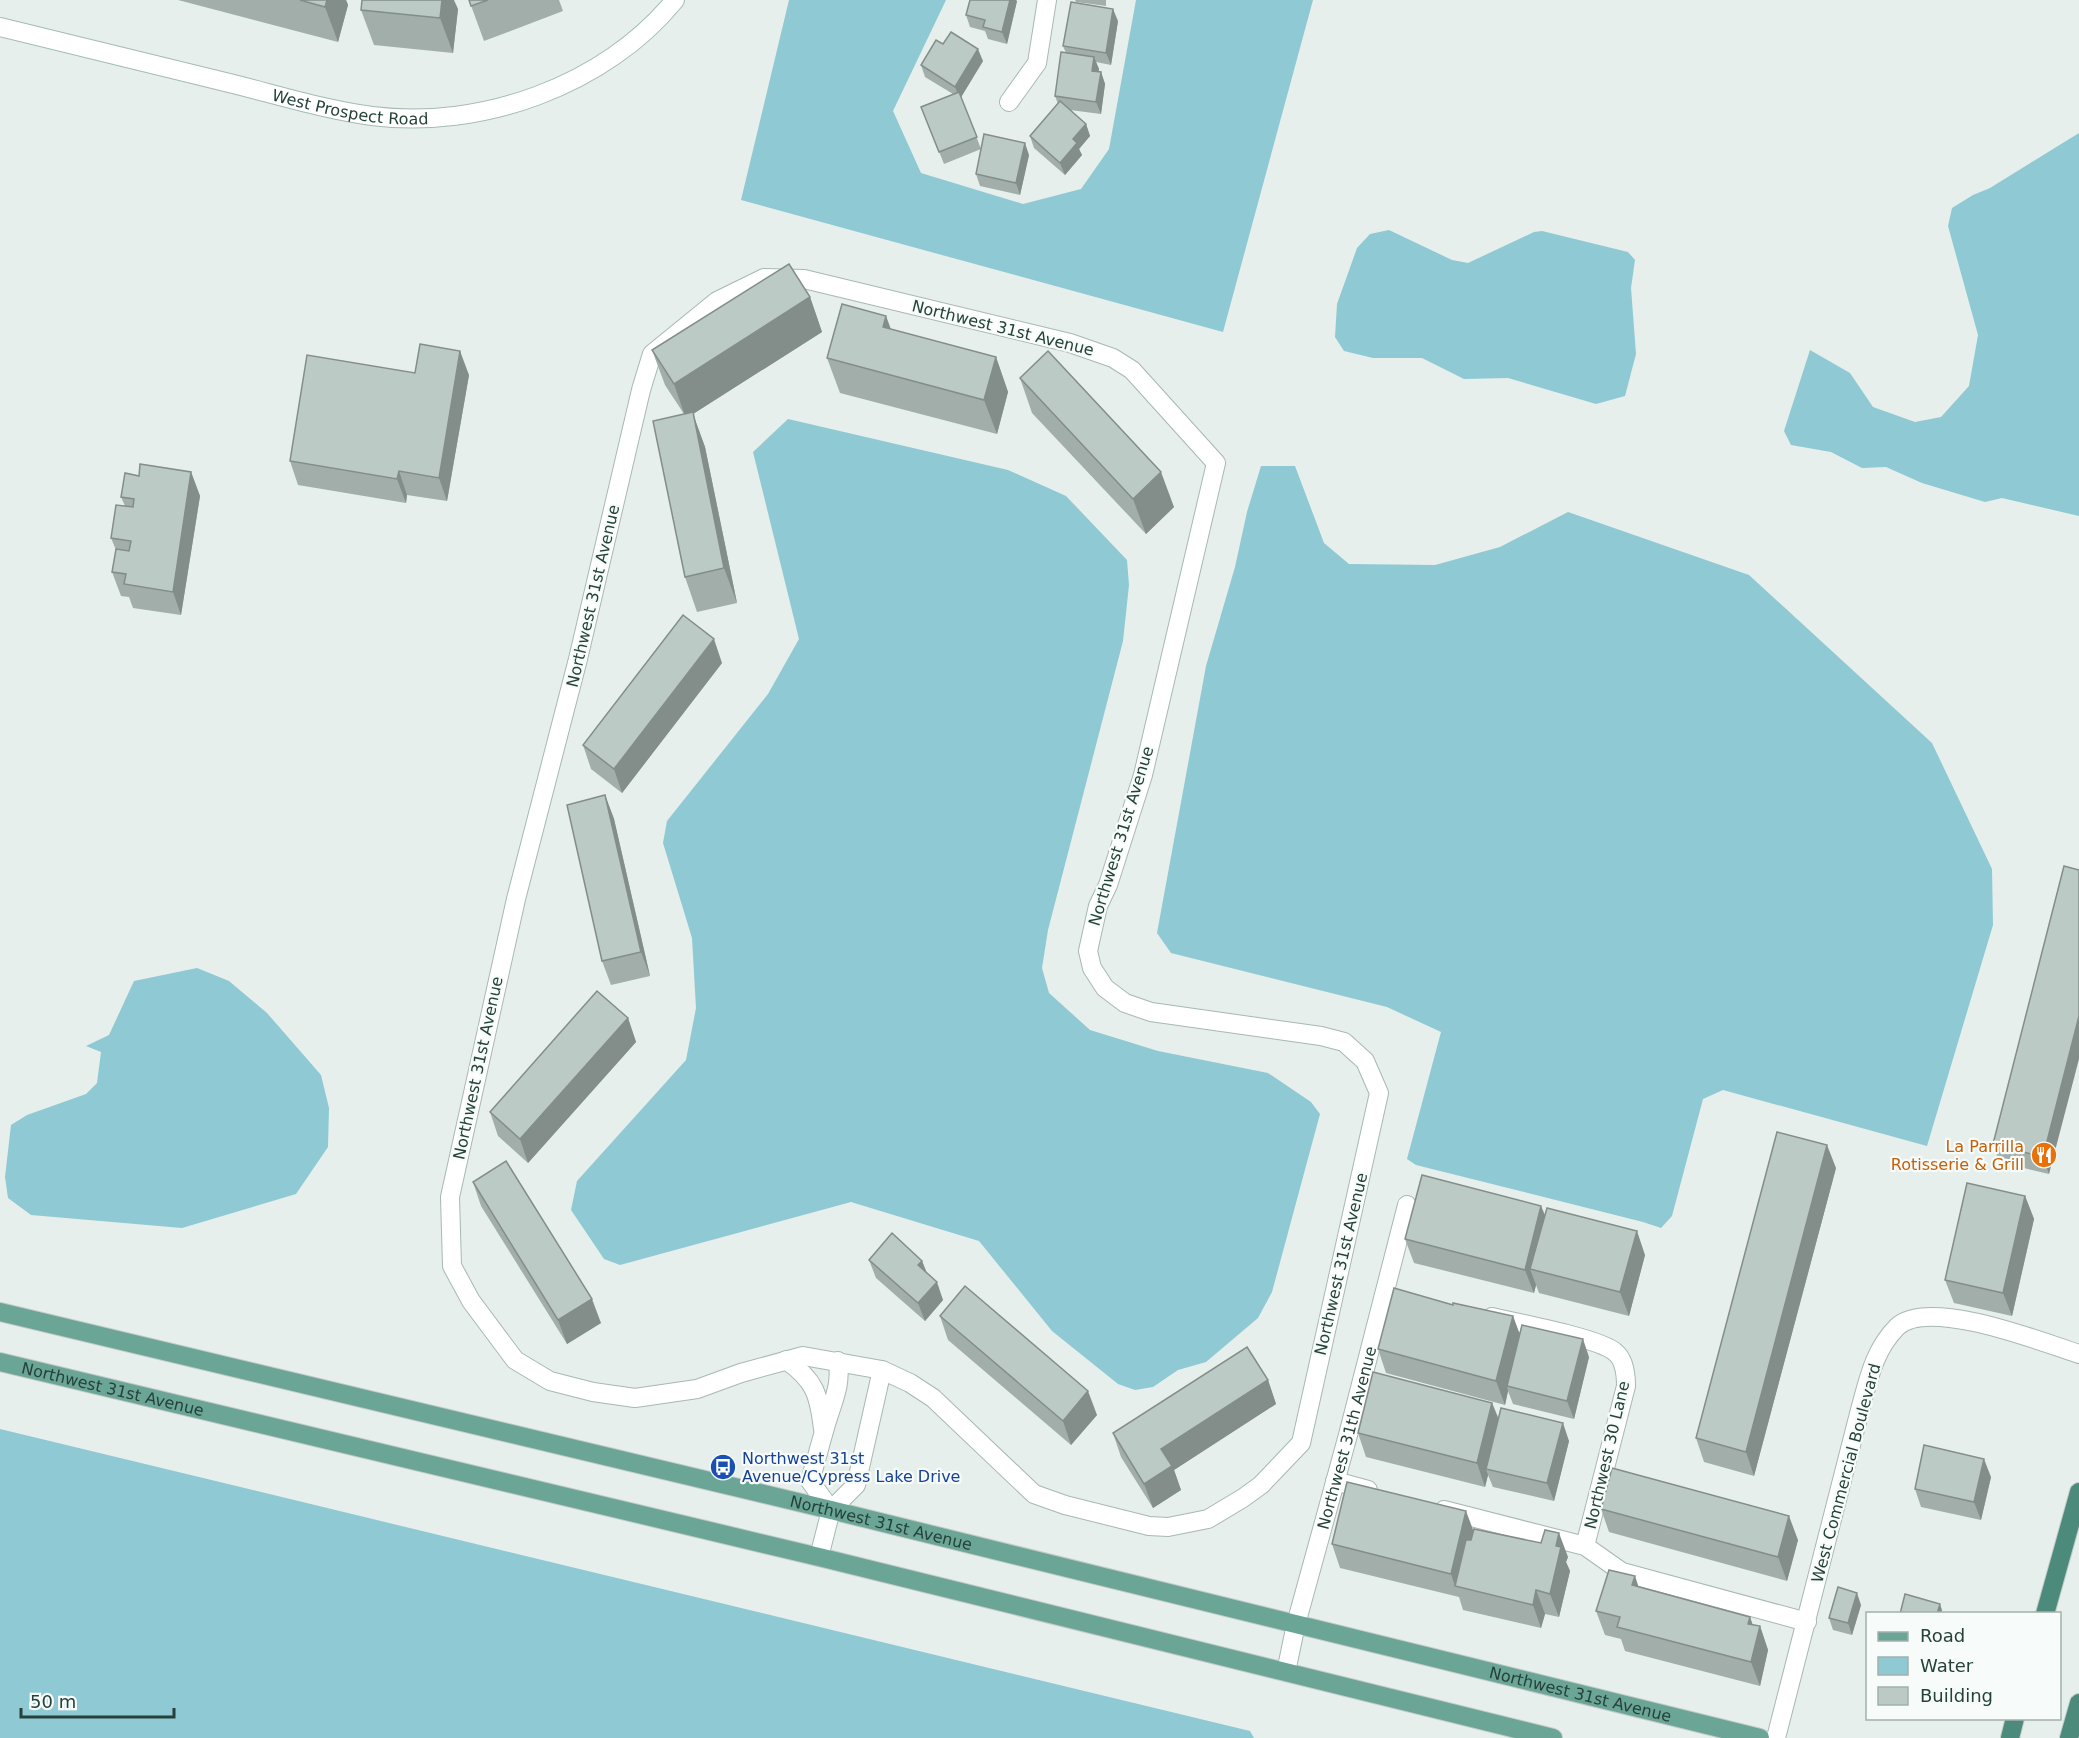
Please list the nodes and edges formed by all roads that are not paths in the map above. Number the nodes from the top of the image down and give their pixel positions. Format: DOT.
graph roads {
  1 [pos="675,0"];
  2 [pos="1047,0"];
  3 [pos="0,27"];
  4 [pos="1010,102"];
  5 [pos="1407,1205"];
  6 [pos="1386,1290"];
  7 [pos="1405,1295"];
  8 [pos="0,1312"];
  9 [pos="1473,1312"];
  10 [pos="2079,1354"];
  11 [pos="786,1360"];
  12 [pos="838,1361"];
  13 [pos="0,1362"];
  14 [pos="882,1370"];
  15 [pos="824,1433"];
  16 [pos="1335,1481"];
  17 [pos="2079,1492"];
  18 [pos="1380,1493"];
  19 [pos="1426,1505"];
  20 [pos="831,1510"];
  21 [pos="1585,1546"];
  22 [pos="819,1557"];
  23 [pos="2046,1612"];
  24 [pos="1807,1622"];
  25 [pos="1296,1624"];
  26 [pos="1286,1672"];
  27 [pos="2079,1703"];
  28 [pos="2015,1720"];
  29 [pos="1553,1738"];
  30 [pos="1760,1738"];
  31 [pos="1776,1738"];
  32 [pos="2010,1738"];
  33 [pos="2069,1738"];
  1 -- 3 [label="street, West Prospect Road"];
  2 -- 4 [label="street"];
  5 -- 6 [label="street, Northwest 31th Avenue"];
  6 -- 7 [label="street"];
  6 -- 16 [label="street, Northwest 31th Avenue"];
  8 -- 20 [label="main road, Northwest 31st Avenue"];
  9 -- 21 [label="street, Northwest 30 Lane"];
  10 -- 24 [label="street, West Commercial Boulevard"];
  11 -- 12 [label="street, Northwest 31st Avenue"];
  11 -- 14 [label="street, Northwest 31st Avenue"];
  11 -- 15 [label="street"];
  12 -- 14 [label="street, Northwest 31st Avenue"];
  12 -- 15 [label="street"];
  13 -- 22 [label="main road, Northwest 31st Avenue"];
  14 -- 20 [label="street"];
  15 -- 20 [label="street"];
  16 -- 18 [label="street"];
  16 -- 25 [label="street, Northwest 31th Avenue"];
  17 -- 23 [label="highway"];
  19 -- 21 [label="street, Northwest 30 Lane"];
  20 -- 22 [label="street"];
  20 -- 25 [label="main road, Northwest 31st Avenue"];
  21 -- 24 [label="street, Northwest 30 Lane"];
  22 -- 26 [label="main road, Northwest 31st Avenue"];
  24 -- 31 [label="street, West Commercial Boulevard"];
  25 -- 26 [label="street, Northwest 31th Avenue"];
  25 -- 30 [label="main road, Northwest 31st Avenue"];
  26 -- 29 [label="main road, Northwest 31st Avenue"];
  27 -- 33 [label="highway"];
  28 -- 32 [label="highway"];
}
